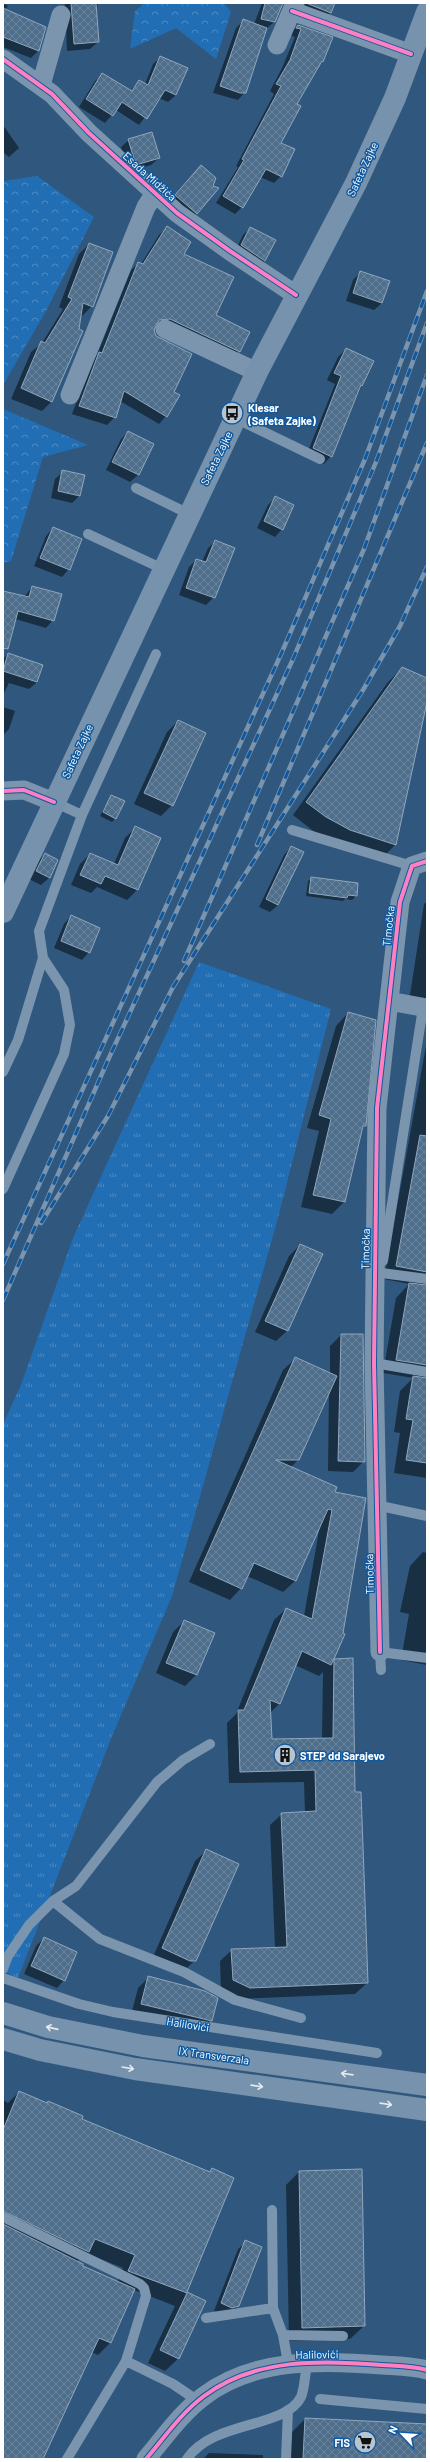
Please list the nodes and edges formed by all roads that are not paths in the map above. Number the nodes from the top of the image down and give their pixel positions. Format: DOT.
graph roads {
  1 [pos="293,7"];
  2 [pos="427,12"];
  3 [pos="61,15"];
  4 [pos="277,45"];
  5 [pos="411,54"];
  6 [pos="3,59"];
  7 [pos="41,85"];
  8 [pos="155,193"];
  9 [pos="296,295"];
  10 [pos="165,329"];
  11 [pos="257,372"];
  12 [pos="70,395"];
  13 [pos="235,418"];
  14 [pos="320,459"];
  15 [pos="136,488"];
  16 [pos="189,514"];
  17 [pos="88,534"];
  18 [pos="163,569"];
  19 [pos="156,654"];
  20 [pos="3,791"];
  21 [pos="54,802"];
  22 [pos="82,815"];
  23 [pos="292,830"];
  24 [pos="420,864"];
  25 [pos="4,908"];
  26 [pos="43,958"];
  27 [pos="389,1001"];
  28 [pos="425,1008"];
  29 [pos="3,1072"];
  30 [pos="3,1189"];
  31 [pos="378,1272"];
  32 [pos="427,1279"];
  33 [pos="374,1362"];
  34 [pos="427,1372"];
  35 [pos="376,1505"];
  36 [pos="427,1516"];
  37 [pos="380,1652"];
  38 [pos="427,1658"];
  39 [pos="381,1670"];
  40 [pos="210,1744"];
  41 [pos="53,1901"];
  42 [pos="3,1969"];
  43 [pos="3,1978"];
  44 [pos="3,2013"];
  45 [pos="301,2018"];
  46 [pos="3,2039"];
  47 [pos="377,2053"];
  48 [pos="427,2084"];
  49 [pos="427,2110"];
  50 [pos="272,2210"];
  51 [pos="3,2217"];
  52 [pos="273,2308"];
  53 [pos="206,2318"];
  54 [pos="283,2336"];
  55 [pos="343,2336"];
  56 [pos="126,2361"];
  57 [pos="298,2363"];
  58 [pos="427,2370"];
  59 [pos="320,2399"];
  60 [pos="198,2401"];
  61 [pos="427,2409"];
  62 [pos="288,2410"];
  63 [pos="67,2459"];
  64 [pos="146,2459"];
  65 [pos="187,2459"];
  66 [pos="286,2459"];
  1 -- 4 [label="street"];
  1 -- 5 [label="street"];
  2 -- 5 [label="main road, Safeta Zajke"];
  3 -- 7 [label="street"];
  5 -- 9 [label="main road, Safeta Zajke"];
  6 -- 7 [label="street, Esada Midžića"];
  7 -- 8 [label="street, Esada Midžića"];
  8 -- 9 [label="street, Esada Midžića"];
  8 -- 12 [label="street"];
  9 -- 11 [label="main road, Safeta Zajke"];
  10 -- 11 [label="street"];
  11 -- 13 [label="main road, Safeta Zajke"];
  13 -- 14 [label="lane"];
  13 -- 16 [label="main road, Safeta Zajke"];
  15 -- 16 [label="lane"];
  16 -- 18 [label="main road, Safeta Zajke"];
  17 -- 18 [label="lane"];
  18 -- 21 [label="main road, Safeta Zajke"];
  19 -- 22 [label="lane"];
  20 -- 21 [label="street"];
  21 -- 22 [label="lane"];
  21 -- 25 [label="main road, Safeta Zajke"];
  22 -- 26 [label="lane"];
  23 -- 24 [label="lane"];
  24 -- 27 [label="street, Timočka"];
  26 -- 29 [label="lane"];
  26 -- 30 [label="lane"];
  27 -- 28 [label="street"];
  27 -- 31 [label="street, Timočka"];
  28 -- 31 [label="lane"];
  31 -- 32 [label="lane"];
  31 -- 33 [label="street, Timočka"];
  33 -- 34 [label="lane"];
  33 -- 35 [label="street, Timočka"];
  35 -- 36 [label="lane"];
  35 -- 37 [label="street, Timočka"];
  37 -- 38 [label="lane"];
  37 -- 39 [label="lane, Timočka"];
  40 -- 41 [label="lane"];
  41 -- 42 [label="lane"];
  41 -- 45 [label="lane"];
  43 -- 47 [label="lane, Halilovići"];
  48 -- 44 [label="main road, IX Transverzala, one-way"];
  46 -- 49 [label="main road, one-way"];
  50 -- 52 [label="lane"];
  51 -- 56 [label="lane"];
  52 -- 53 [label="lane"];
  52 -- 54 [label="lane"];
  54 -- 55 [label="lane"];
  54 -- 57 [label="lane"];
  56 -- 60 [label="lane"];
  56 -- 63 [label="lane"];
  57 -- 58 [label="street, Halilovići"];
  57 -- 60 [label="street, Halilovići"];
  57 -- 62 [label="lane"];
  59 -- 61 [label="lane"];
  60 -- 64 [label="street, Halilovići"];
  62 -- 65 [label="lane"];
  62 -- 66 [label="lane"];
}
